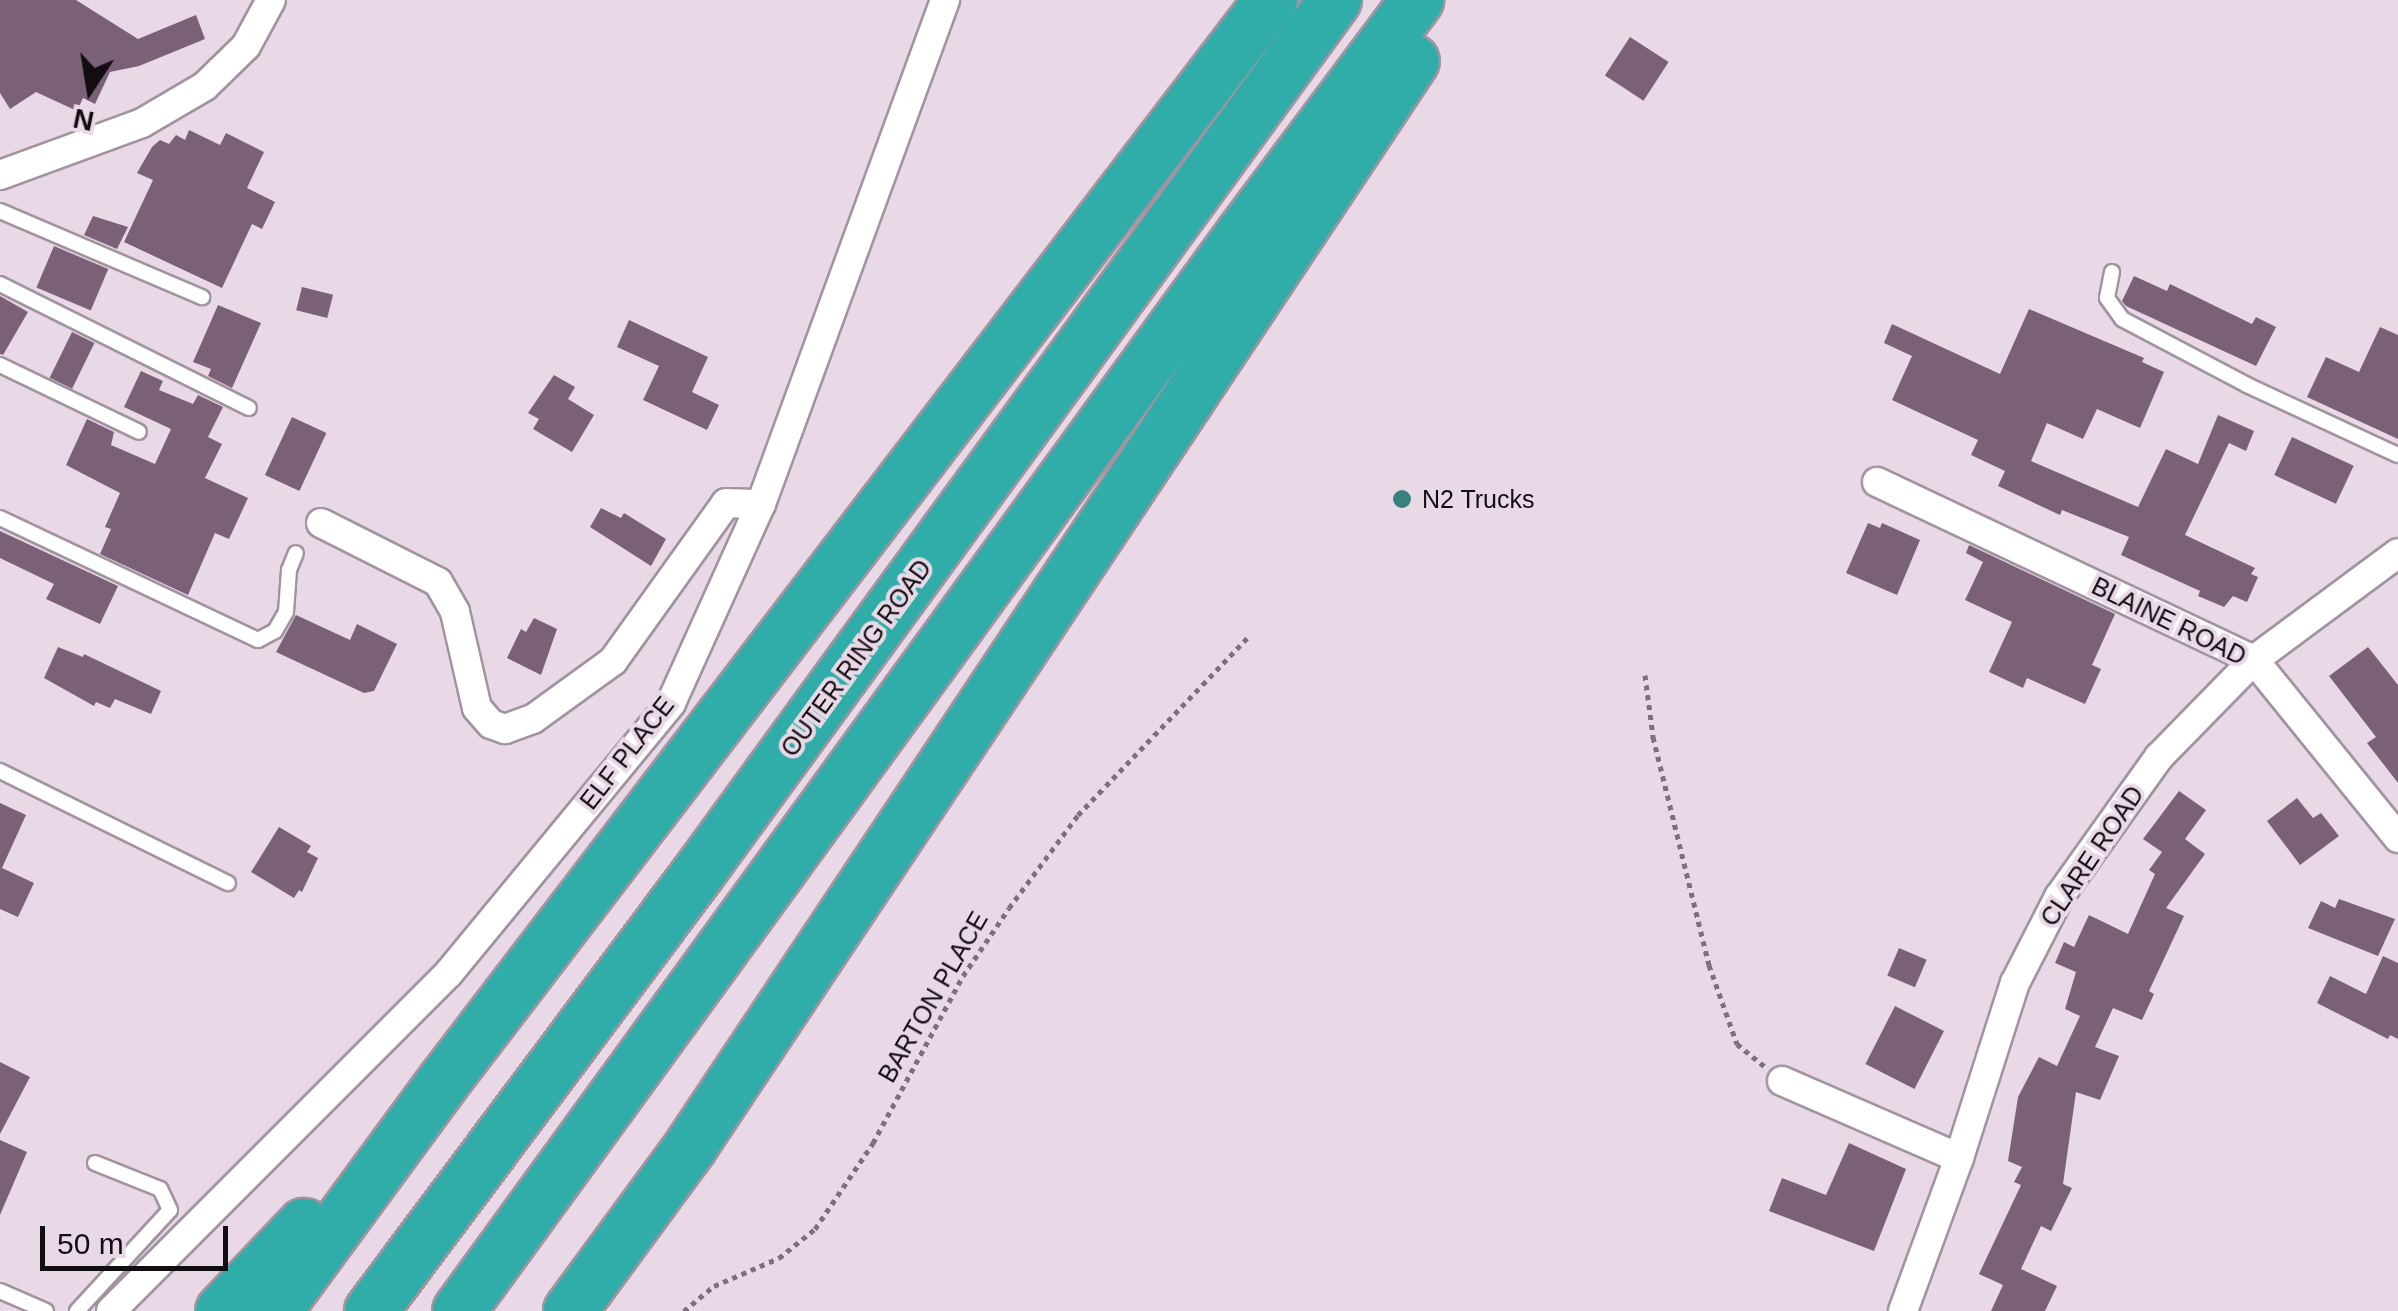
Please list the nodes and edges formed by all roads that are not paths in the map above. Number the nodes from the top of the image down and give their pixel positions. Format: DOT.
graph roads {
  1 [pos="272,0"];
  2 [pos="945,0"];
  3 [pos="1271,0"];
  4 [pos="1335,0"];
  5 [pos="1418,0"];
  6 [pos="1448,0"];
  7 [pos="4,177"];
  8 [pos="0,211"];
  9 [pos="2112,272"];
  10 [pos="0,284"];
  11 [pos="202,297"];
  12 [pos="0,365"];
  13 [pos="249,408"];
  14 [pos="140,432"];
  15 [pos="2398,455"];
  16 [pos="1878,482"];
  17 [pos="761,504"];
  18 [pos="0,518"];
  19 [pos="321,522"];
  20 [pos="296,553"];
  21 [pos="2398,553"];
  22 [pos="2254,660"];
  23 [pos="0,771"];
  24 [pos="2398,838"];
  25 [pos="228,883"];
  26 [pos="1782,1080"];
  27 [pos="444,1081"];
  28 [pos="690,1146"];
  29 [pos="1959,1158"];
  30 [pos="95,1163"];
  31 [pos="152,1250"];
  32 [pos="270,1260"];
  33 [pos="0,1291"];
  34 [pos="46,1311"];
  35 [pos="76,1311"];
  36 [pos="112,1311"];
  37 [pos="208,1311"];
  38 [pos="222,1311"];
  39 [pos="274,1311"];
  40 [pos="371,1311"];
  41 [pos="460,1311"];
  42 [pos="570,1311"];
  43 [pos="611,1311"];
  44 [pos="1903,1311"];
  1 -- 7 [label="street"];
  2 -- 17 [label="street, ELF PLACE"];
  3 -- 27 [label="highway"];
  4 -- 40 [label="highway, OUTER RING ROAD"];
  5 -- 41 [label="highway"];
  6 -- 28 [label="highway"];
  8 -- 11 [label="lane"];
  9 -- 15 [label="lane"];
  10 -- 13 [label="lane"];
  12 -- 14 [label="lane"];
  16 -- 22 [label="street, BLAINE ROAD"];
  17 -- 19 [label="street"];
  17 -- 31 [label="street, ELF PLACE"];
  18 -- 20 [label="lane"];
  21 -- 22 [label="street, CLARE ROAD"];
  22 -- 24 [label="street, BLAINE ROAD"];
  22 -- 29 [label="street, CLARE ROAD"];
  23 -- 25 [label="lane"];
  26 -- 29 [label="street"];
  27 -- 32 [label="highway"];
  27 -- 39 [label="highway"];
  28 -- 42 [label="highway"];
  28 -- 43 [label="highway"];
  29 -- 44 [label="street, CLARE ROAD"];
  30 -- 31 [label="lane"];
  31 -- 35 [label="lane"];
  31 -- 36 [label="street, ELF PLACE"];
  32 -- 37 [label="highway"];
  32 -- 38 [label="highway"];
  33 -- 34 [label="lane"];
}
